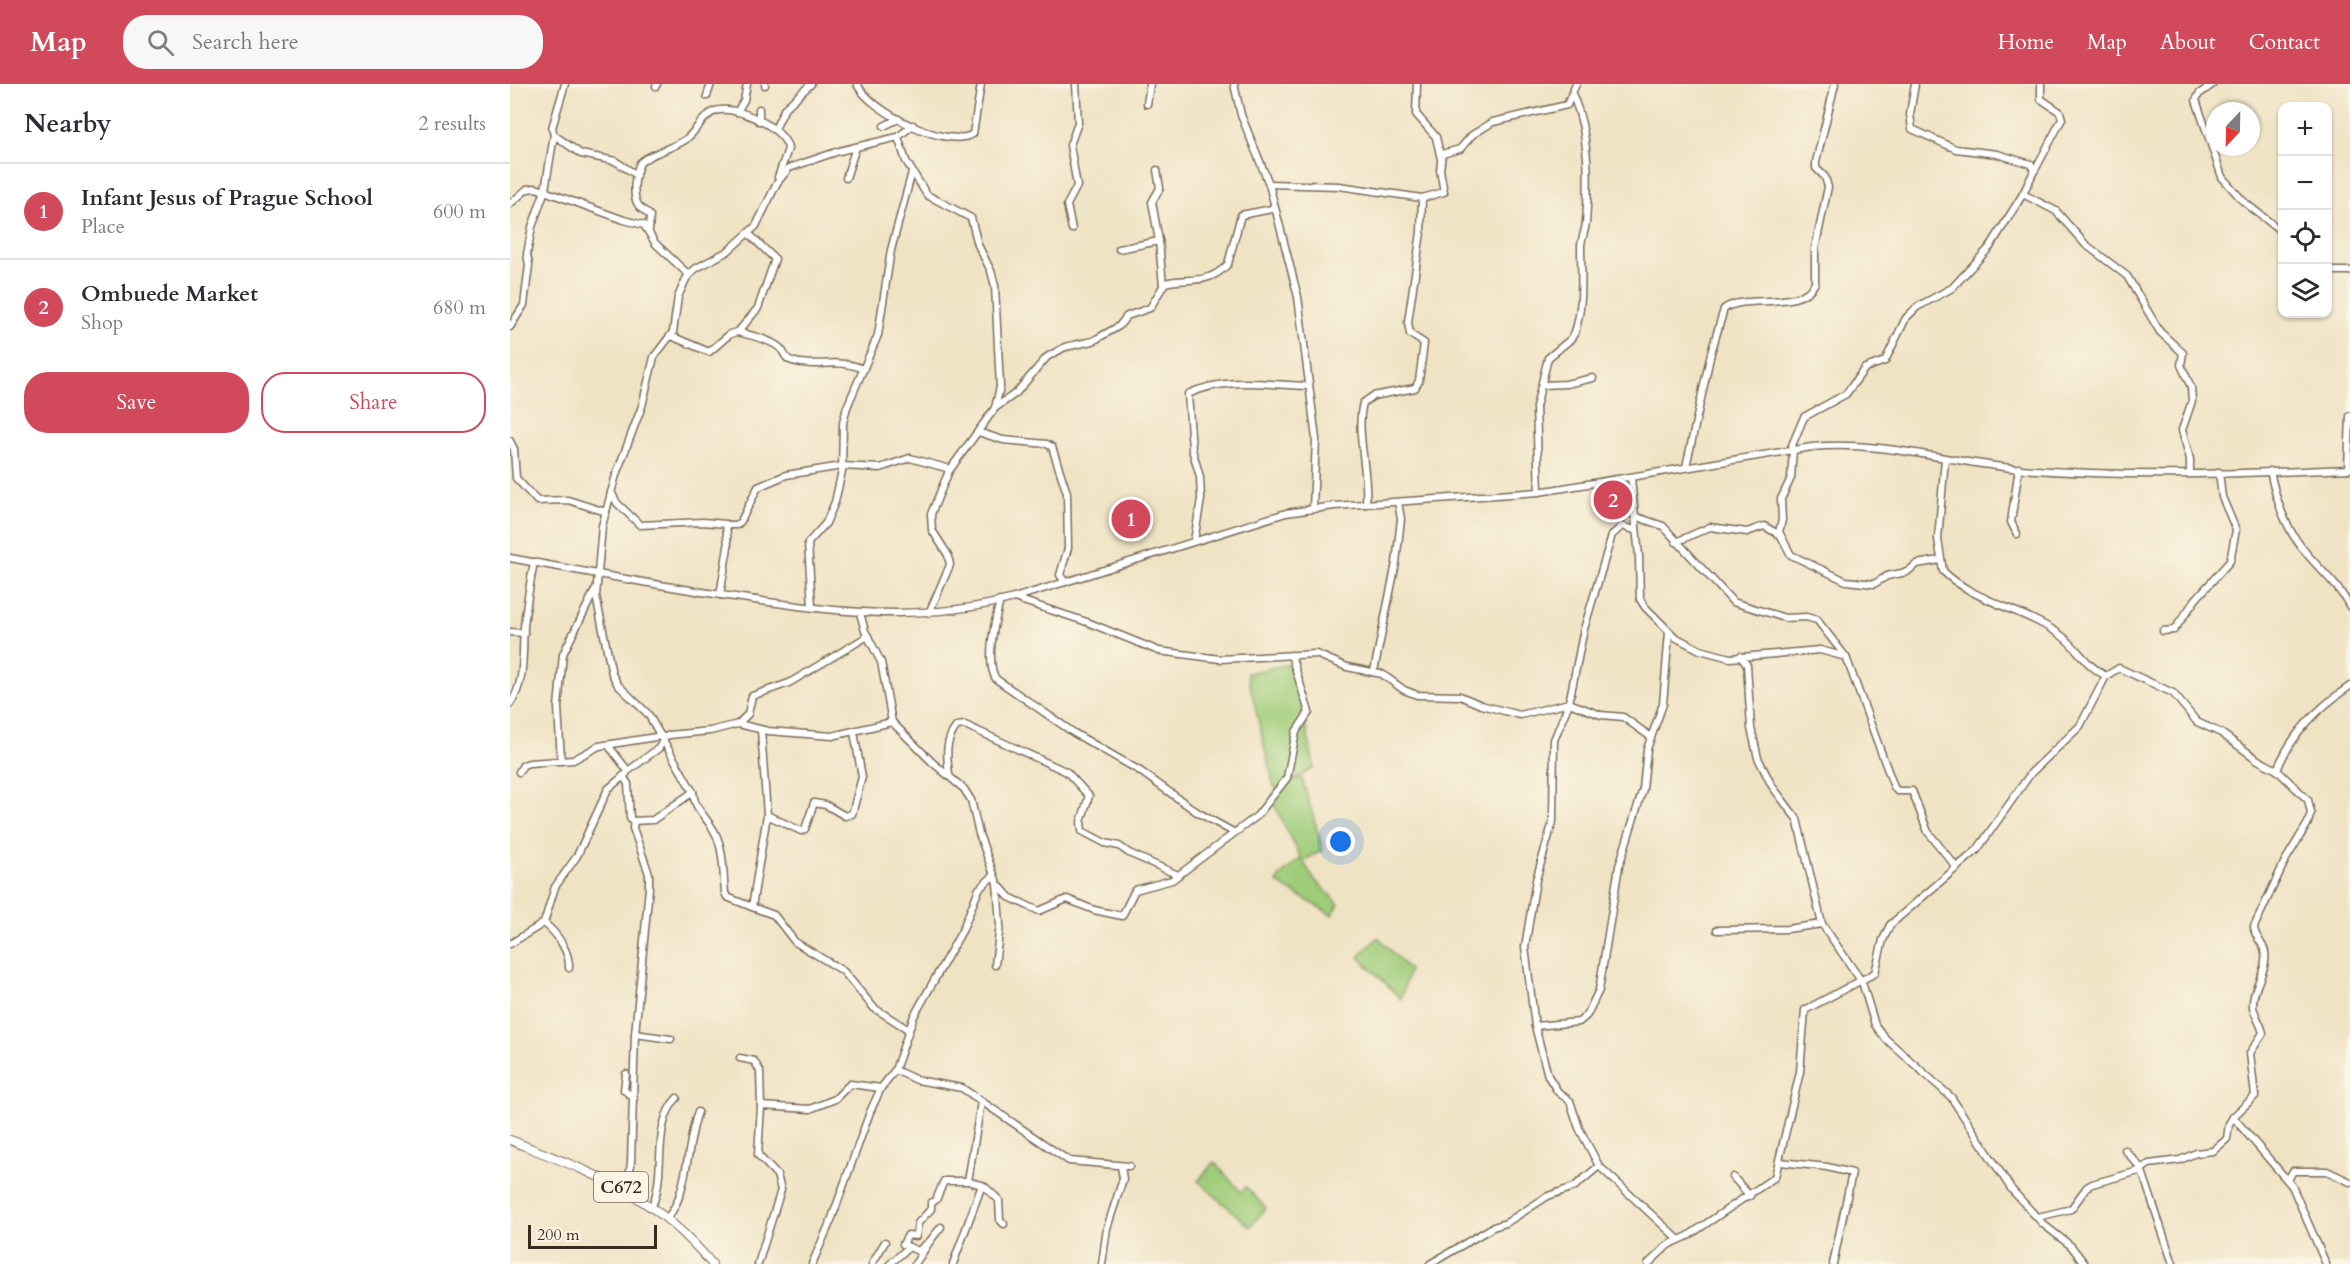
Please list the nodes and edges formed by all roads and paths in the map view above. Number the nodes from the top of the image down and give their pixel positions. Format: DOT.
graph roads {
  1 [pos="711,84"];
  2 [pos="747,84"];
  3 [pos="811,84"];
  4 [pos="857,84"];
  5 [pos="981,84"];
  6 [pos="1076,84"];
  7 [pos="1150,84"];
  8 [pos="1234,84"];
  9 [pos="1417,84"];
  10 [pos="1576,84"];
  11 [pos="1836,84"];
  12 [pos="1915,84"];
  13 [pos="2041,84"];
  14 [pos="2213,84"];
  15 [pos="565,85"];
  16 [pos="707,96"];
  17 [pos="1573,96"];
  18 [pos="1147,104"];
  19 [pos="759,109"];
  20 [pos="737,112"];
  21 [pos="898,119"];
  22 [pos="759,121"];
  23 [pos="913,125"];
  24 [pos="884,126"];
  25 [pos="775,129"];
  26 [pos="554,135"];
  27 [pos="898,137"];
  28 [pos="856,147"];
  29 [pos="1440,159"];
  30 [pos="1157,170"];
  31 [pos="2034,171"];
  32 [pos="912,172"];
  33 [pos="635,174"];
  34 [pos="846,178"];
  35 [pos="777,183"];
  36 [pos="1269,184"];
  37 [pos="545,190"];
  38 [pos="2023,194"];
  39 [pos="1422,198"];
  40 [pos="510,204"];
  41 [pos="1274,205"];
  42 [pos="2278,228"];
  43 [pos="1072,229"];
  44 [pos="649,230"];
  45 [pos="748,233"];
  46 [pos="1159,241"];
  47 [pos="1119,249"];
  48 [pos="2332,271"];
  49 [pos="2350,271"];
  50 [pos="689,275"];
  51 [pos="1163,289"];
  52 [pos="510,327"];
  53 [pos="738,332"];
  54 [pos="671,336"];
  55 [pos="864,369"];
  56 [pos="1593,378"];
  57 [pos="1308,386"];
  58 [pos="1542,386"];
  59 [pos="994,408"];
  60 [pos="2350,416"];
  61 [pos="978,432"];
  62 [pos="510,441"];
  63 [pos="1792,450"];
  64 [pos="1945,459"];
  65 [pos="842,466"];
  66 [pos="1686,467"];
  67 [pos="2019,468"];
  68 [pos="950,469"];
  69 [pos="2349,469"];
  70 [pos="2270,471"];
  71 [pos="2218,472"];
  72 [pos="2190,473"];
  73 [pos="1631,478"];
  74 [pos="611,492"];
  75 [pos="1539,492"];
  76 [pos="1398,502"];
  77 [pos="1366,504"];
  78 [pos="1313,508"];
  79 [pos="606,512"];
  80 [pos="1634,516"];
  81 [pos="726,525"];
  82 [pos="1634,530"];
  83 [pos="2017,534"];
  84 [pos="1780,535"];
  85 [pos="1194,541"];
  86 [pos="1676,542"];
  87 [pos="510,558"];
  88 [pos="1940,560"];
  89 [pos="534,562"];
  90 [pos="597,575"];
  91 [pos="1065,582"];
  92 [pos="596,587"];
  93 [pos="720,594"];
  94 [pos="1014,598"];
  95 [pos="1000,601"];
  96 [pos="812,607"];
  97 [pos="2350,607"];
  98 [pos="860,613"];
  99 [pos="929,613"];
  100 [pos="2163,631"];
  101 [pos="510,632"];
  102 [pos="1670,632"];
  103 [pos="524,633"];
  104 [pos="868,636"];
  105 [pos="1291,655"];
  106 [pos="1740,656"];
  107 [pos="1846,657"];
  108 [pos="1374,671"];
  109 [pos="2106,676"];
  110 [pos="2350,686"];
  111 [pos="1569,703"];
  112 [pos="510,704"];
  113 [pos="892,722"];
  114 [pos="738,724"];
  115 [pos="760,730"];
  116 [pos="854,732"];
  117 [pos="663,737"];
  118 [pos="1651,737"];
  119 [pos="608,745"];
  120 [pos="561,761"];
  121 [pos="2277,770"];
  122 [pos="519,772"];
  123 [pos="626,774"];
  124 [pos="949,775"];
  125 [pos="693,792"];
  126 [pos="767,815"];
  127 [pos="634,821"];
  128 [pos="1233,832"];
  129 [pos="1957,868"];
  130 [pos="994,875"];
  131 [pos="1178,875"];
  132 [pos="997,883"];
  133 [pos="752,907"];
  134 [pos="544,924"];
  135 [pos="1822,924"];
  136 [pos="1717,930"];
  137 [pos="510,944"];
  138 [pos="995,964"];
  139 [pos="569,968"];
  140 [pos="1862,982"];
  141 [pos="1535,1026"];
  142 [pos="909,1030"];
  143 [pos="635,1034"];
  144 [pos="671,1039"];
  145 [pos="740,1058"];
  146 [pos="895,1070"];
  147 [pos="626,1074"];
  148 [pos="881,1088"];
  149 [pos="634,1098"];
  150 [pos="677,1098"];
  151 [pos="981,1102"];
  152 [pos="761,1106"];
  153 [pos="698,1112"];
  154 [pos="2233,1117"];
  155 [pos="510,1140"];
  156 [pos="2125,1150"];
  157 [pos="1780,1162"];
  158 [pos="1121,1166"];
  159 [pos="1130,1166"];
  160 [pos="1599,1166"];
  161 [pos="2142,1168"];
  162 [pos="1733,1177"];
  163 [pos="2288,1180"];
  164 [pos="968,1181"];
  165 [pos="2350,1182"];
  166 [pos="982,1185"];
  167 [pos="624,1189"];
  168 [pos="1750,1196"];
  169 [pos="652,1206"];
  170 [pos="2038,1217"];
  171 [pos="667,1218"];
  172 [pos="1004,1224"];
  173 [pos="941,1227"];
  174 [pos="1679,1240"];
  175 [pos="930,1241"];
  176 [pos="885,1242"];
  177 [pos="909,1247"];
  178 [pos="712,1264"];
  179 [pos="758,1264"];
  180 [pos="812,1264"];
  181 [pos="872,1264"];
  182 [pos="890,1264"];
  183 [pos="915,1264"];
  184 [pos="953,1264"];
  185 [pos="1101,1264"];
  186 [pos="1430,1264"];
  187 [pos="1648,1264"];
  188 [pos="1833,1264"];
  189 [pos="2085,1264"];
  190 [pos="2173,1264"];
  191 [pos="2326,1264"];
  1 -- 16 [label="street"];
  2 -- 20 [label="street"];
  3 -- 25 [label="street"];
  4 -- 21 [label="street"];
  5 -- 23 [label="street"];
  6 -- 43 [label="street"];
  7 -- 18 [label="street"];
  8 -- 36 [label="street"];
  9 -- 29 [label="street"];
  10 -- 17 [label="street"];
  11 -- 66 [label="street"];
  12 -- 31 [label="street"];
  13 -- 31 [label="street"];
  14 -- 42 [label="street"];
  15 -- 26 [label="street"];
  17 -- 29 [label="street"];
  17 -- 58 [label="street"];
  19 -- 22 [label="street"];
  20 -- 22 [label="street"];
  20 -- 33 [label="street"];
  21 -- 23 [label="street"];
  21 -- 24 [label="street"];
  22 -- 25 [label="street"];
  23 -- 27 [label="street"];
  25 -- 35 [label="street"];
  26 -- 33 [label="street"];
  26 -- 37 [label="street"];
  27 -- 28 [label="street"];
  27 -- 32 [label="street"];
  28 -- 34 [label="street"];
  28 -- 35 [label="street"];
  29 -- 39 [label="street"];
  30 -- 46 [label="street"];
  31 -- 38 [label="street"];
  32 -- 55 [label="street"];
  32 -- 59 [label="street"];
  33 -- 44 [label="street"];
  35 -- 45 [label="street"];
  36 -- 39 [label="street"];
  36 -- 41 [label="street"];
  37 -- 40 [label="street"];
  37 -- 44 [label="street"];
  37 -- 52 [label="street"];
  38 -- 63 [label="street"];
  38 -- 72 [label="street"];
  39 -- 77 [label="street"];
  41 -- 51 [label="street"];
  41 -- 57 [label="street"];
  44 -- 50 [label="street"];
  45 -- 50 [label="street"];
  45 -- 53 [label="street"];
  46 -- 47 [label="street"];
  46 -- 51 [label="street"];
  48 -- 49 [label="street"];
  50 -- 54 [label="street"];
  51 -- 59 [label="street"];
  53 -- 54 [label="street"];
  53 -- 55 [label="street"];
  54 -- 74 [label="street"];
  55 -- 65 [label="street"];
  56 -- 58 [label="street"];
  57 -- 78 [label="street"];
  57 -- 85 [label="street"];
  58 -- 75 [label="street"];
  59 -- 61 [label="street"];
  60 -- 69 [label="street"];
  61 -- 68 [label="street"];
  61 -- 91 [label="street"];
  62 -- 79 [label="street"];
  63 -- 64 [label="street"];
  63 -- 66 [label="street"];
  63 -- 84 [label="street"];
  64 -- 67 [label="street"];
  64 -- 88 [label="street"];
  65 -- 68 [label="street"];
  65 -- 81 [label="street"];
  65 -- 96 [label="street"];
  66 -- 73 [label="street"];
  67 -- 72 [label="street"];
  67 -- 83 [label="street"];
  68 -- 99 [label="street"];
  69 -- 70 [label="street"];
  70 -- 71 [label="street"];
  70 -- 97 [label="street"];
  71 -- 72 [label="street"];
  71 -- 100 [label="street"];
  73 -- 75 [label="street"];
  73 -- 80 [label="street"];
  74 -- 79 [label="street"];
  74 -- 81 [label="street"];
  75 -- 76 [label="street"];
  76 -- 77 [label="street"];
  76 -- 108 [label="street"];
  77 -- 78 [label="street"];
  78 -- 85 [label="street"];
  79 -- 90 [label="street"];
  80 -- 82 [label="street"];
  80 -- 86 [label="street"];
  81 -- 93 [label="street"];
  82 -- 102 [label="street"];
  82 -- 111 [label="street"];
  84 -- 86 [label="street"];
  84 -- 88 [label="street"];
  85 -- 91 [label="street"];
  86 -- 107 [label="street"];
  87 -- 89 [label="street"];
  88 -- 109 [label="street"];
  89 -- 90 [label="street"];
  89 -- 103 [label="street"];
  90 -- 92 [label="street"];
  90 -- 93 [label="street"];
  91 -- 94 [label="street"];
  92 -- 117 [label="street"];
  92 -- 120 [label="street"];
  93 -- 96 [label="street"];
  94 -- 95 [label="street"];
  94 -- 105 [label="street"];
  95 -- 99 [label="street"];
  95 -- 128 [label="street"];
  96 -- 98 [label="street"];
  98 -- 99 [label="street"];
  98 -- 104 [label="street"];
  101 -- 103 [label="street"];
  102 -- 106 [label="street"];
  102 -- 118 [label="street"];
  103 -- 112 [label="street"];
  104 -- 113 [label="street"];
  104 -- 114 [label="street"];
  105 -- 108 [label="street"];
  105 -- 128 [label="street"];
  106 -- 107 [label="street"];
  106 -- 135 [label="street"];
  107 -- 129 [label="street"];
  108 -- 111 [label="street"];
  109 -- 121 [label="street"];
  109 -- 129 [label="street"];
  110 -- 121 [label="street"];
  111 -- 118 [label="street"];
  111 -- 141 [label="street"];
  113 -- 116 [label="street"];
  113 -- 124 [label="street"];
  114 -- 115 [label="street"];
  114 -- 117 [label="street"];
  115 -- 116 [label="street"];
  115 -- 126 [label="street"];
  116 -- 126 [label="street"];
  117 -- 119 [label="street"];
  117 -- 123 [label="street"];
  117 -- 125 [label="street"];
  118 -- 141 [label="street"];
  119 -- 120 [label="street"];
  119 -- 123 [label="street"];
  120 -- 122 [label="street"];
  121 -- 154 [label="street"];
  123 -- 127 [label="street"];
  123 -- 134 [label="street"];
  124 -- 130 [label="street"];
  124 -- 131 [label="street"];
  125 -- 127 [label="street"];
  125 -- 133 [label="street"];
  126 -- 133 [label="street"];
  127 -- 143 [label="street"];
  128 -- 131 [label="street"];
  129 -- 140 [label="street"];
  130 -- 132 [label="street"];
  130 -- 142 [label="street"];
  131 -- 132 [label="street"];
  132 -- 138 [label="street"];
  133 -- 142 [label="street"];
  134 -- 137 [label="street"];
  134 -- 139 [label="street"];
  135 -- 136 [label="street"];
  135 -- 140 [label="street"];
  140 -- 157 [label="street"];
  140 -- 170 [label="street"];
  141 -- 160 [label="street"];
  142 -- 146 [label="street"];
  143 -- 144 [label="street"];
  143 -- 149 [label="street"];
  145 -- 152 [label="street"];
  146 -- 148 [label="street"];
  146 -- 151 [label="street"];
  147 -- 149 [label="street"];
  148 -- 152 [label="street"];
  148 -- 180 [label="street"];
  149 -- 167 [label="street"];
  150 -- 169 [label="street"];
  151 -- 158 [label="street"];
  151 -- 164 [label="street"];
  152 -- 179 [label="street"];
  153 -- 171 [label="street"];
  154 -- 161 [label="street"];
  154 -- 163 [label="street"];
  155 -- 167 [label="main road, C672"];
  156 -- 161 [label="street"];
  157 -- 168 [label="street"];
  157 -- 188 [label="street"];
  158 -- 159 [label="street"];
  158 -- 185 [label="street"];
  160 -- 174 [label="street"];
  160 -- 186 [label="street"];
  161 -- 170 [label="street"];
  161 -- 190 [label="street"];
  162 -- 168 [label="street"];
  163 -- 165 [label="street"];
  163 -- 191 [label="street"];
  164 -- 166 [label="street"];
  164 -- 177 [label="street"];
  166 -- 172 [label="street"];
  166 -- 184 [label="street"];
  167 -- 169 [label="main road, C672"];
  168 -- 174 [label="street"];
  169 -- 171 [label="main road, C672"];
  170 -- 189 [label="street"];
  171 -- 178 [label="main road, C672"];
  173 -- 175 [label="street"];
  174 -- 187 [label="street"];
  175 -- 177 [label="street"];
  175 -- 183 [label="street"];
  176 -- 181 [label="street"];
  177 -- 182 [label="street"];
}
